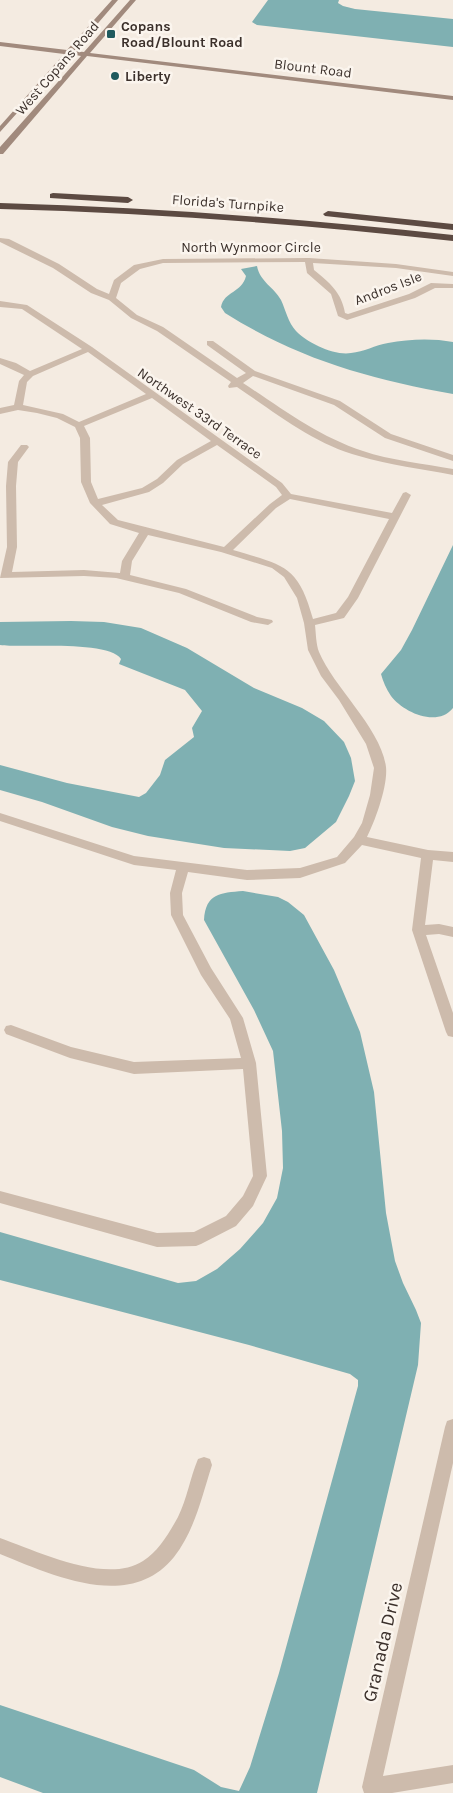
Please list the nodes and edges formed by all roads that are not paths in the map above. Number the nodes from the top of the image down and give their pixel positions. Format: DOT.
graph roads {
  1 [pos="115,0"];
  2 [pos="133,0"];
  3 [pos="0,39"];
  4 [pos="0,44"];
  5 [pos="71,51"];
  6 [pos="86,53"];
  7 [pos="453,98"];
  8 [pos="17,111"];
  9 [pos="0,130"];
  10 [pos="10,142"];
  11 [pos="0,152"];
  12 [pos="38,196"];
  13 [pos="142,201"];
  14 [pos="0,206"];
  15 [pos="322,214"];
  16 [pos="453,227"];
  17 [pos="453,238"];
  18 [pos="3,241"];
  19 [pos="309,260"];
  20 [pos="453,274"];
  21 [pos="453,286"];
  22 [pos="112,298"];
  23 [pos="0,304"];
  24 [pos="210,343"];
  25 [pos="89,349"];
  26 [pos="0,362"];
  27 [pos="252,373"];
  28 [pos="30,374"];
  29 [pos="234,384"];
  30 [pos="152,395"];
  31 [pos="18,407"];
  32 [pos="0,411"];
  33 [pos="78,425"];
  34 [pos="217,441"];
  35 [pos="24,447"];
  36 [pos="453,458"];
  37 [pos="453,472"];
  38 [pos="453,480"];
  39 [pos="406,495"];
  40 [pos="288,496"];
  41 [pos="95,503"];
  42 [pos="395,517"];
  43 [pos="145,531"];
  44 [pos="227,550"];
  45 [pos="3,575"];
  46 [pos="124,577"];
  47 [pos="268,622"];
  48 [pos="309,623"];
  49 [pos="0,816"];
  50 [pos="359,840"];
  51 [pos="428,855"];
  52 [pos="453,857"];
  53 [pos="183,868"];
  54 [pos="418,930"];
  55 [pos="453,932"];
  56 [pos="11,1030"];
  57 [pos="453,1032"];
  58 [pos="249,1063"];
  59 [pos="0,1197"];
  60 [pos="453,1426"];
  61 [pos="204,1465"];
  62 [pos="0,1546"];
  63 [pos="453,1774"];
  1 -- 5 [label="main road, West Copans Road"];
  2 -- 6 [label="main road, West Copans Road"];
  3 -- 5 [label="main road, Blount Road"];
  4 -- 5 [label="main road, Blount Road"];
  5 -- 6 [label="main road, Blount Road"];
  5 -- 8 [label="main road, West Copans Road"];
  6 -- 7 [label="main road, Blount Road"];
  6 -- 10 [label="main road, West Copans Road"];
  8 -- 9 [label="main road, West Copans Road"];
  8 -- 10 [label="main road"];
  10 -- 11 [label="main road, West Copans Road"];
  12 -- 13 [label="highway"];
  14 -- 17 [label="highway, Florida's Turnpike"];
  15 -- 16 [label="highway"];
  18 -- 22 [label="street"];
  19 -- 20 [label="street, North Wynmoor Circle"];
  19 -- 21 [label="street, Andros Isle"];
  19 -- 22 [label="street, North Wynmoor Circle"];
  22 -- 29 [label="street"];
  23 -- 25 [label="street, Northwest 33rd Terrace"];
  24 -- 27 [label="street"];
  25 -- 28 [label="street"];
  25 -- 30 [label="street, Northwest 33rd Terrace"];
  26 -- 28 [label="street"];
  27 -- 29 [label="street"];
  27 -- 36 [label="street"];
  28 -- 31 [label="street"];
  29 -- 37 [label="street"];
  29 -- 38 [label="street"];
  30 -- 33 [label="street"];
  30 -- 34 [label="street, Northwest 33rd Terrace"];
  31 -- 32 [label="street"];
  31 -- 33 [label="street"];
  33 -- 41 [label="street"];
  34 -- 40 [label="street, Northwest 33rd Terrace"];
  34 -- 41 [label="street"];
  35 -- 45 [label="street"];
  39 -- 42 [label="street"];
  40 -- 42 [label="street"];
  40 -- 44 [label="street"];
  41 -- 43 [label="street"];
  42 -- 48 [label="street"];
  43 -- 44 [label="street"];
  43 -- 46 [label="street"];
  44 -- 48 [label="street"];
  45 -- 46 [label="street"];
  46 -- 47 [label="street"];
  48 -- 50 [label="street"];
  49 -- 53 [label="street"];
  50 -- 51 [label="street"];
  50 -- 53 [label="street"];
  51 -- 52 [label="street"];
  51 -- 54 [label="street"];
  53 -- 58 [label="street"];
  54 -- 55 [label="street"];
  54 -- 57 [label="street"];
  56 -- 58 [label="street"];
  58 -- 59 [label="street"];
  60 -- 63 [label="street, Granada Drive"];
  61 -- 62 [label="street"];
}
